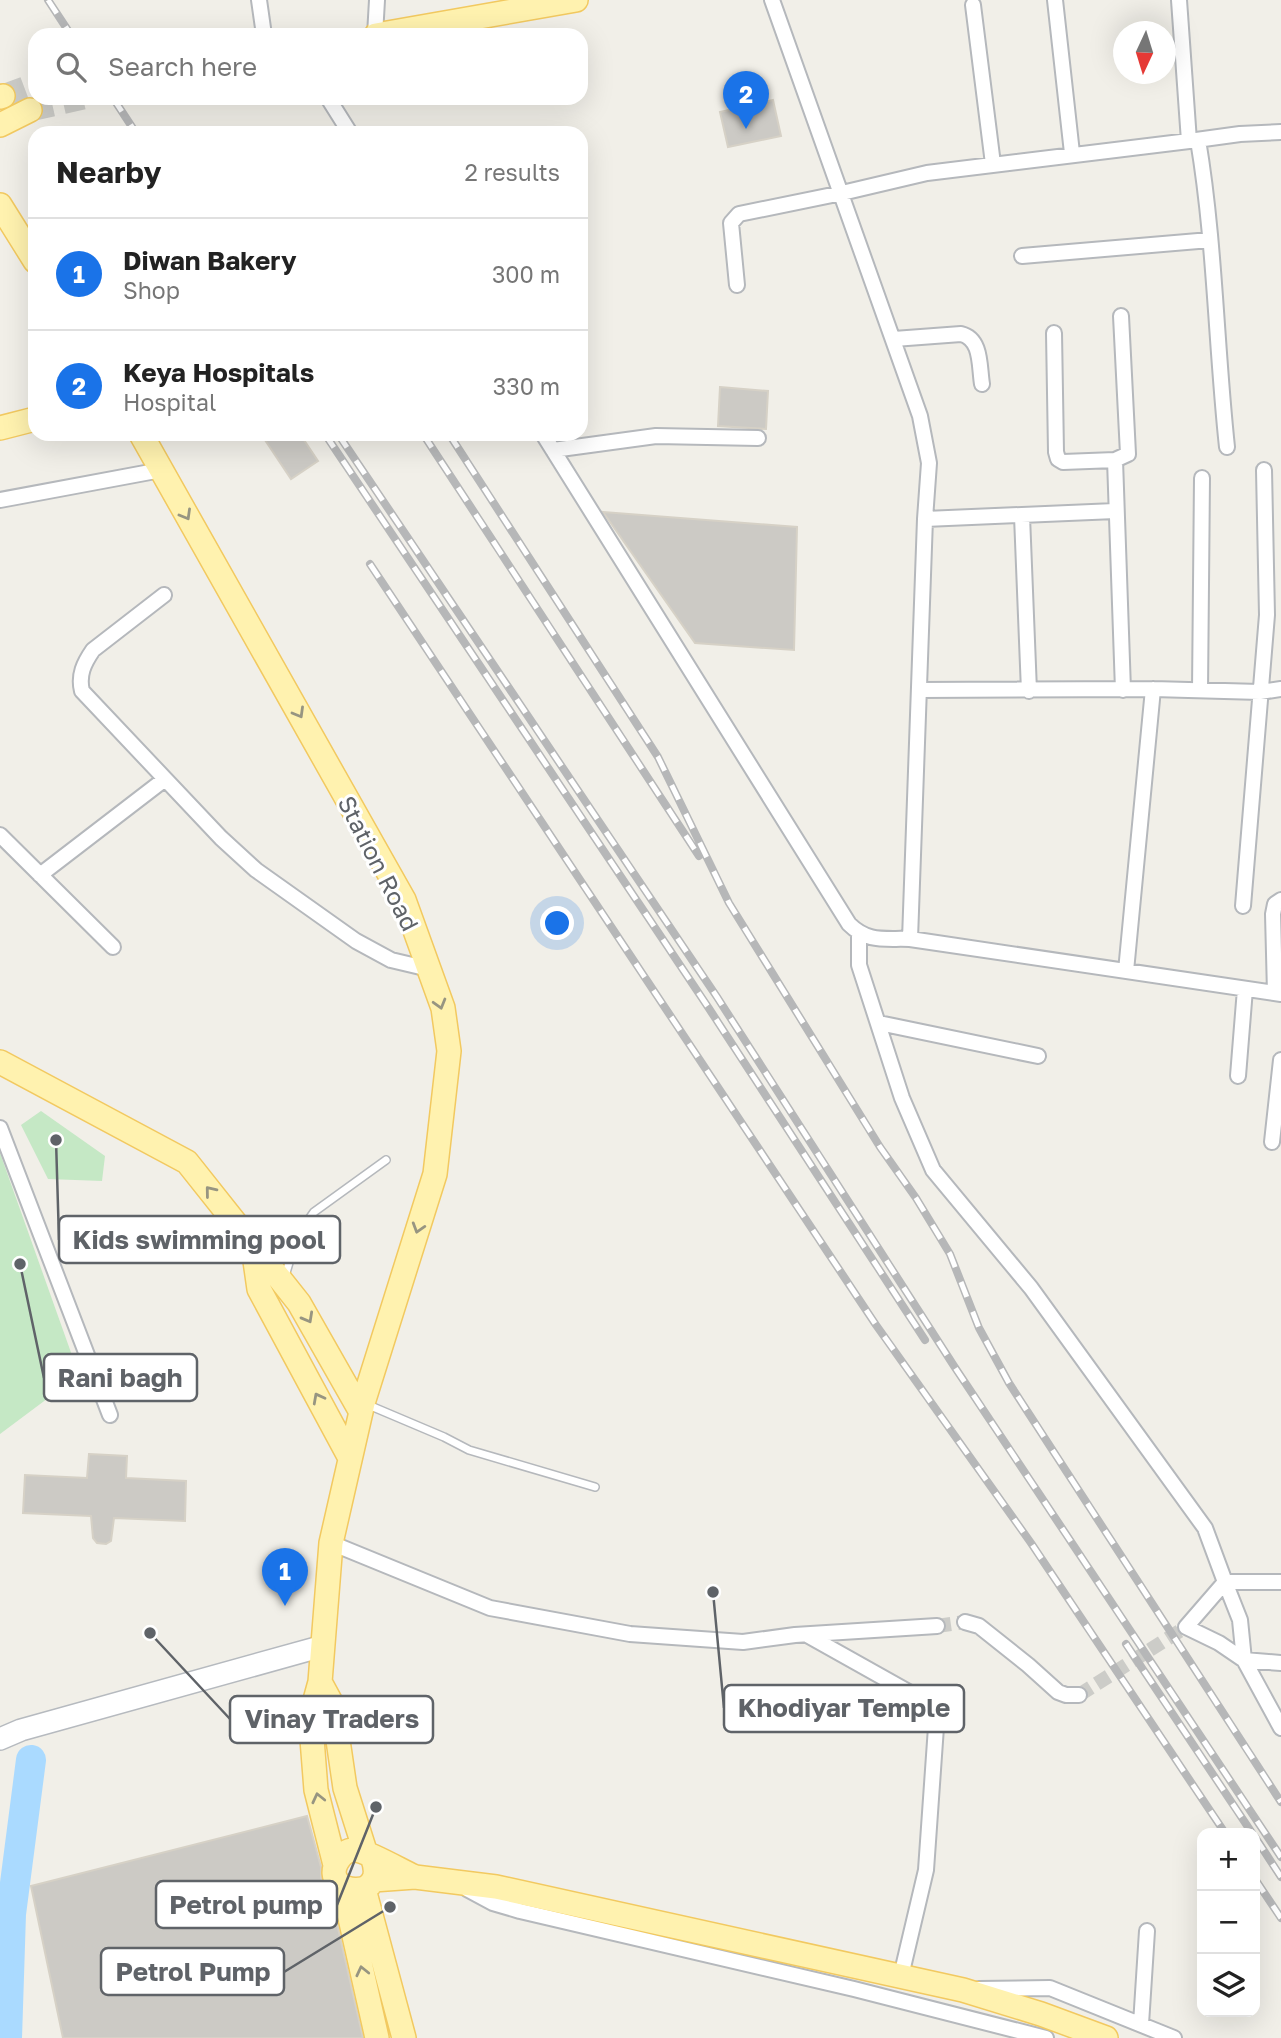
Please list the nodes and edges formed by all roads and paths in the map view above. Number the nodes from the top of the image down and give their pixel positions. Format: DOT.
graph roads {
  1 [pos="258,0"];
  2 [pos="377,0"];
  3 [pos="576,0"];
  4 [pos="772,0"];
  5 [pos="1055,0"];
  6 [pos="1179,0"];
  7 [pos="973,5"];
  8 [pos="263,28"];
  9 [pos="376,28"];
  10 [pos="416,28"];
  11 [pos="333,105"];
  12 [pos="30,110"];
  13 [pos="0,125"];
  14 [pos="346,126"];
  15 [pos="1281,132"];
  16 [pos="1194,140"];
  17 [pos="1072,153"];
  18 [pos="993,164"];
  19 [pos="842,193"];
  20 [pos="0,205"];
  21 [pos="1210,240"];
  22 [pos="28,250"];
  23 [pos="1022,256"];
  24 [pos="737,285"];
  25 [pos="1121,316"];
  26 [pos="1054,333"];
  27 [pos="894,339"];
  28 [pos="982,384"];
  29 [pos="28,421"];
  30 [pos="0,428"];
  31 [pos="758,438"];
  32 [pos="145,441"];
  33 [pos="547,441"];
  34 [pos="1227,447"];
  35 [pos="553,450"];
  36 [pos="1115,460"];
  37 [pos="161,470"];
  38 [pos="1264,470"];
  39 [pos="1202,478"];
  40 [pos="0,500"];
  41 [pos="1115,511"];
  42 [pos="1022,516"];
  43 [pos="925,519"];
  44 [pos="164,594"];
  45 [pos="1153,689"];
  46 [pos="1281,689"];
  47 [pos="919,690"];
  48 [pos="1123,690"];
  49 [pos="1028,691"];
  50 [pos="1200,691"];
  51 [pos="1260,692"];
  52 [pos="165,779"];
  53 [pos="0,835"];
  54 [pos="40,875"];
  55 [pos="1281,900"];
  56 [pos="1243,906"];
  57 [pos="859,934"];
  58 [pos="910,939"];
  59 [pos="113,947"];
  60 [pos="429,969"];
  61 [pos="1126,971"];
  62 [pos="1245,989"];
  63 [pos="1278,993"];
  64 [pos="879,1023"];
  65 [pos="1038,1056"];
  66 [pos="1281,1060"];
  67 [pos="0,1062"];
  68 [pos="1238,1076"];
  69 [pos="1279,1095"];
  70 [pos="0,1128"];
  71 [pos="1272,1142"];
  72 [pos="386,1160"];
  73 [pos="253,1244"];
  74 [pos="284,1283"];
  75 [pos="362,1407"];
  76 [pos="110,1415"];
  77 [pos="350,1458"];
  78 [pos="595,1487"];
  79 [pos="331,1542"];
  80 [pos="1226,1582"];
  81 [pos="1281,1582"];
  82 [pos="965,1622"];
  83 [pos="937,1626"];
  84 [pos="805,1634"];
  85 [pos="323,1646"];
  86 [pos="1244,1660"];
  87 [pos="1281,1663"];
  88 [pos="320,1682"];
  89 [pos="1079,1695"];
  90 [pos="1281,1728"];
  91 [pos="0,1739"];
  92 [pos="368,1854"];
  93 [pos="335,1865"];
  94 [pos="415,1877"];
  95 [pos="454,1881"];
  96 [pos="360,1886"];
  97 [pos="1147,1931"];
  98 [pos="901,1976"];
  99 [pos="963,1990"];
  100 [pos="1141,2024"];
  101 [pos="377,2038"];
  102 [pos="404,2038"];
  103 [pos="1046,2038"];
  104 [pos="1106,2038"];
  105 [pos="1174,2038"];
  1 -- 8 [label="street"];
  2 -- 9 [label="street"];
  3 -- 10 [label="main road"];
  4 -- 19 [label="street"];
  5 -- 17 [label="street"];
  6 -- 16 [label="street"];
  7 -- 18 [label="street"];
  11 -- 14 [label="street"];
  12 -- 13 [label="main road"];
  15 -- 16 [label="street"];
  16 -- 17 [label="street"];
  16 -- 21 [label="street"];
  17 -- 18 [label="street"];
  18 -- 19 [label="street"];
  19 -- 24 [label="street"];
  19 -- 27 [label="street"];
  20 -- 22 [label="main road"];
  21 -- 23 [label="street"];
  21 -- 34 [label="street"];
  25 -- 36 [label="street"];
  26 -- 36 [label="street"];
  27 -- 28 [label="street"];
  27 -- 43 [label="street"];
  29 -- 30 [label="main road"];
  31 -- 35 [label="street"];
  32 -- 37 [label="main road, Station Road"];
  33 -- 35 [label="street"];
  35 -- 57 [label="street"];
  36 -- 41 [label="street"];
  37 -- 40 [label="street"];
  37 -- 60 [label="main road, Station Road, one-way"];
  38 -- 51 [label="street"];
  39 -- 50 [label="street"];
  41 -- 42 [label="street"];
  41 -- 48 [label="street"];
  42 -- 43 [label="street"];
  42 -- 49 [label="street"];
  43 -- 47 [label="street"];
  44 -- 52 [label="street"];
  45 -- 48 [label="street"];
  45 -- 50 [label="street"];
  45 -- 61 [label="street"];
  46 -- 51 [label="street"];
  47 -- 49 [label="street"];
  47 -- 58 [label="street"];
  48 -- 49 [label="street"];
  50 -- 51 [label="street"];
  51 -- 56 [label="street"];
  52 -- 54 [label="street"];
  52 -- 60 [label="street"];
  53 -- 54 [label="street"];
  54 -- 59 [label="street"];
  55 -- 63 [label="street"];
  57 -- 58 [label="street"];
  57 -- 64 [label="street"];
  58 -- 61 [label="street"];
  60 -- 75 [label="main road, Station Road, one-way"];
  61 -- 62 [label="street"];
  62 -- 63 [label="street"];
  62 -- 68 [label="street"];
  64 -- 65 [label="street"];
  64 -- 80 [label="street"];
  66 -- 69 [label="street"];
  73 -- 67 [label="main road, one-way"];
  69 -- 71 [label="street"];
  70 -- 76 [label="street"];
  72 -- 74 [label="lane"];
  73 -- 74 [label="main road"];
  77 -- 73 [label="main road, one-way"];
  74 -- 75 [label="main road, one-way"];
  75 -- 77 [label="main road, Station Road"];
  75 -- 78 [label="lane"];
  77 -- 79 [label="main road, Station Road"];
  79 -- 84 [label="street"];
  79 -- 85 [label="main road, Station Road"];
  80 -- 81 [label="street"];
  80 -- 86 [label="street"];
  80 -- 86 [label="street"];
  82 -- 89 [label="street"];
  83 -- 84 [label="street"];
  84 -- 98 [label="street"];
  85 -- 88 [label="main road, Station Road"];
  85 -- 91 [label="main road"];
  86 -- 87 [label="street"];
  86 -- 90 [label="street"];
  88 -- 92 [label="main road"];
  93 -- 88 [label="main road, Station Road, one-way"];
  92 -- 93 [label="main road"];
  92 -- 94 [label="main road"];
  92 -- 96 [label="main road"];
  93 -- 96 [label="main road"];
  94 -- 95 [label="main road"];
  94 -- 96 [label="main road"];
  95 -- 98 [label="main road"];
  95 -- 103 [label="street"];
  101 -- 96 [label="main road, one-way"];
  96 -- 102 [label="main road"];
  97 -- 100 [label="street"];
  98 -- 99 [label="main road"];
  99 -- 100 [label="street"];
  99 -- 104 [label="main road"];
  100 -- 105 [label="street"];
}
